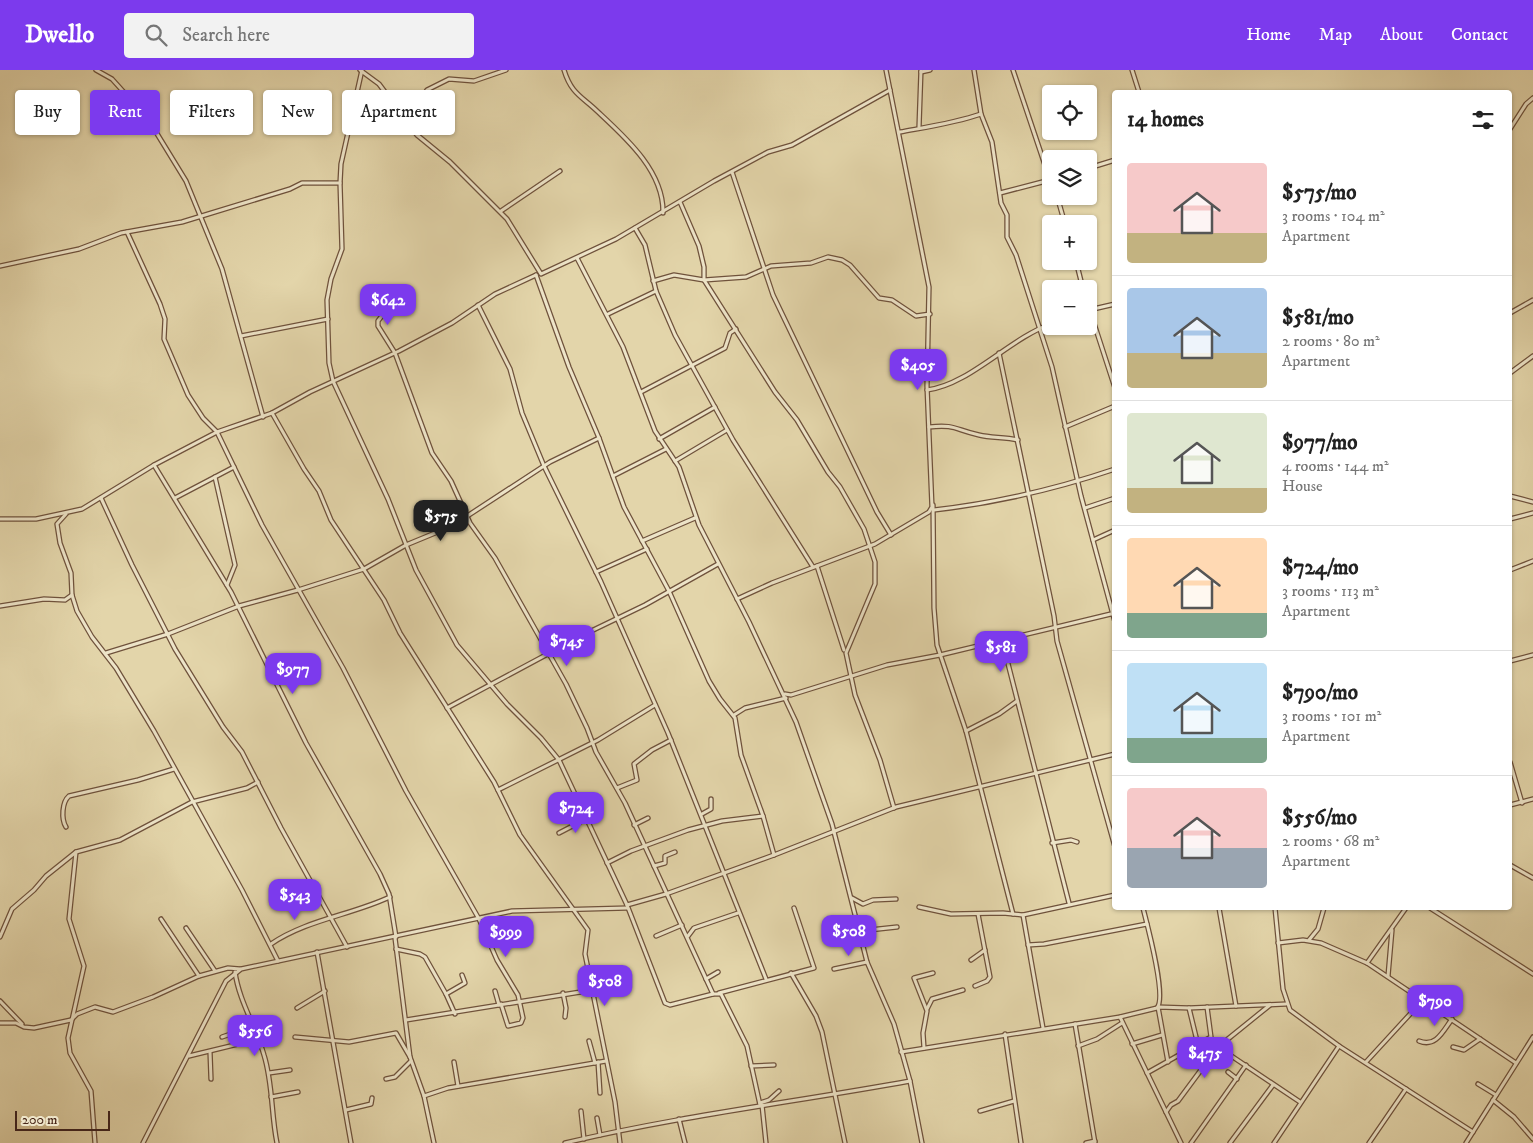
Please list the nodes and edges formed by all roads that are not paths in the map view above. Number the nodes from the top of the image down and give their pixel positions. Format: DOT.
graph roads {
  1 [pos="96,70"];
  2 [pos="362,70"];
  3 [pos="506,70"];
  4 [pos="564,70"];
  5 [pos="886,70"];
  6 [pos="930,70"];
  7 [pos="974,70"];
  8 [pos="1013,70"];
  9 [pos="1132,70"];
  10 [pos="921,71"];
  11 [pos="384,90"];
  12 [pos="427,90"];
  13 [pos="890,90"];
  14 [pos="1138,90"];
  15 [pos="1533,98"];
  16 [pos="980,114"];
  17 [pos="1512,126"];
  18 [pos="919,128"];
  19 [pos="900,132"];
  20 [pos="419,135"];
  21 [pos="1042,155"];
  22 [pos="1112,161"];
  23 [pos="1097,166"];
  24 [pos="560,171"];
  25 [pos="732,172"];
  26 [pos="340,183"];
  27 [pos="1042,183"];
  28 [pos="1000,193"];
  29 [pos="680,202"];
  30 [pos="501,211"];
  31 [pos="662,213"];
  32 [pos="201,217"];
  33 [pos="636,228"];
  34 [pos="127,232"];
  35 [pos="577,258"];
  36 [pos="0,266"];
  37 [pos="764,268"];
  38 [pos="538,274"];
  39 [pos="704,280"];
  40 [pos="653,281"];
  41 [pos="656,291"];
  42 [pos="394,300"];
  43 [pos="1533,300"];
  44 [pos="478,305"];
  45 [pos="1112,305"];
  46 [pos="1097,307"];
  47 [pos="1512,313"];
  48 [pos="608,314"];
  49 [pos="930,314"];
  50 [pos="328,320"];
  51 [pos="1042,327"];
  52 [pos="1039,328"];
  53 [pos="736,329"];
  54 [pos="1097,333"];
  55 [pos="241,336"];
  56 [pos="395,353"];
  57 [pos="999,353"];
  58 [pos="1533,356"];
  59 [pos="692,366"];
  60 [pos="1512,371"];
  61 [pos="1112,379"];
  62 [pos="333,381"];
  63 [pos="927,390"];
  64 [pos="641,392"];
  65 [pos="715,407"];
  66 [pos="1112,407"];
  67 [pos="272,413"];
  68 [pos="263,417"];
  69 [pos="929,427"];
  70 [pos="1065,428"];
  71 [pos="727,430"];
  72 [pos="217,432"];
  73 [pos="599,438"];
  74 [pos="659,438"];
  75 [pos="1018,440"];
  76 [pos="666,449"];
  77 [pos="675,461"];
  78 [pos="154,465"];
  79 [pos="544,466"];
  80 [pos="234,467"];
  81 [pos="1112,469"];
  82 [pos="613,476"];
  83 [pos="215,477"];
  84 [pos="1078,481"];
  85 [pos="1028,493"];
  86 [pos="1512,497"];
  87 [pos="101,498"];
  88 [pos="175,498"];
  89 [pos="1112,499"];
  90 [pos="1533,502"];
  91 [pos="933,503"];
  92 [pos="1085,508"];
  93 [pos="934,510"];
  94 [pos="1533,512"];
  95 [pos="67,513"];
  96 [pos="467,517"];
  97 [pos="695,518"];
  98 [pos="1512,518"];
  99 [pos="0,519"];
  100 [pos="1112,531"];
  101 [pos="891,536"];
  102 [pos="1093,540"];
  103 [pos="642,541"];
  104 [pos="406,545"];
  105 [pos="870,546"];
  106 [pos="647,549"];
  107 [pos="1533,561"];
  108 [pos="718,564"];
  109 [pos="815,567"];
  110 [pos="364,569"];
  111 [pos="1512,569"];
  112 [pos="596,572"];
  113 [pos="227,585"];
  114 [pos="298,590"];
  115 [pos="668,591"];
  116 [pos="72,596"];
  117 [pos="737,599"];
  118 [pos="0,606"];
  119 [pos="238,606"];
  120 [pos="1112,606"];
  121 [pos="1112,614"];
  122 [pos="618,619"];
  123 [pos="1055,629"];
  124 [pos="168,634"];
  125 [pos="1002,640"];
  126 [pos="106,653"];
  127 [pos="549,653"];
  128 [pos="846,653"];
  129 [pos="940,655"];
  130 [pos="1533,655"];
  131 [pos="1512,660"];
  132 [pos="851,677"];
  133 [pos="491,685"];
  134 [pos="791,695"];
  135 [pos="786,698"];
  136 [pos="1018,701"];
  137 [pos="655,705"];
  138 [pos="447,708"];
  139 [pos="734,715"];
  140 [pos="966,731"];
  141 [pos="671,740"];
  142 [pos="592,743"];
  143 [pos="1112,755"];
  144 [pos="1092,759"];
  145 [pos="559,760"];
  146 [pos="174,769"];
  147 [pos="1512,769"];
  148 [pos="1037,774"];
  149 [pos="258,782"];
  150 [pos="981,787"];
  151 [pos="617,788"];
  152 [pos="498,790"];
  153 [pos="711,799"];
  154 [pos="1533,799"];
  155 [pos="192,802"];
  156 [pos="1522,803"];
  157 [pos="1512,805"];
  158 [pos="894,808"];
  159 [pos="702,814"];
  160 [pos="762,816"];
  161 [pos="648,818"];
  162 [pos="586,820"];
  163 [pos="634,825"];
  164 [pos="706,826"];
  165 [pos="66,827"];
  166 [pos="834,832"];
  167 [pos="559,833"];
  168 [pos="1112,836"];
  169 [pos="1077,842"];
  170 [pos="1052,843"];
  171 [pos="644,846"];
  172 [pos="76,852"];
  173 [pos="675,852"];
  174 [pos="774,855"];
  175 [pos="607,863"];
  176 [pos="654,866"];
  177 [pos="1512,866"];
  178 [pos="723,872"];
  179 [pos="1533,878"];
  180 [pos="666,894"];
  181 [pos="1112,895"];
  182 [pos="390,897"];
  183 [pos="852,898"];
  184 [pos="896,899"];
  185 [pos="1069,904"];
  186 [pos="627,906"];
  187 [pos="919,907"];
  188 [pos="794,908"];
  189 [pos="575,910"];
  190 [pos="1144,910"];
  191 [pos="1220,910"];
  192 [pos="1275,910"];
  193 [pos="1323,910"];
  194 [pos="1405,910"];
  195 [pos="1433,910"];
  196 [pos="738,913"];
  197 [pos="978,914"];
  198 [pos="1013,914"];
  199 [pos="1023,915"];
  200 [pos="330,917"];
  201 [pos="161,919"];
  202 [pos="479,919"];
  203 [pos="1147,924"];
  204 [pos="682,925"];
  205 [pos="897,927"];
  206 [pos="186,928"];
  207 [pos="1392,929"];
  208 [pos="860,931"];
  209 [pos="0,936"];
  210 [pos="656,936"];
  211 [pos="688,936"];
  212 [pos="396,938"];
  213 [pos="1309,940"];
  214 [pos="1278,943"];
  215 [pos="270,944"];
  216 [pos="1028,945"];
  217 [pos="347,947"];
  218 [pos="396,949"];
  219 [pos="984,950"];
  220 [pos="317,952"];
  221 [pos="971,960"];
  222 [pos="278,962"];
  223 [pos="867,962"];
  224 [pos="1367,963"];
  225 [pos="834,968"];
  226 [pos="241,969"];
  227 [pos="214,971"];
  228 [pos="236,972"];
  229 [pos="718,972"];
  230 [pos="791,973"];
  231 [pos="933,974"];
  232 [pos="1533,974"];
  233 [pos="462,975"];
  234 [pos="198,976"];
  235 [pos="1388,976"];
  236 [pos="706,979"];
  237 [pos="766,979"];
  238 [pos="975,986"];
  239 [pos="593,990"];
  240 [pos="963,990"];
  241 [pos="325,991"];
  242 [pos="495,991"];
  243 [pos="563,993"];
  244 [pos="718,993"];
  245 [pos="446,994"];
  246 [pos="712,994"];
  247 [pos="1423,1000"];
  248 [pos="0,1001"];
  249 [pos="520,1001"];
  250 [pos="1286,1004"];
  251 [pos="500,1005"];
  252 [pos="1270,1005"];
  253 [pos="1236,1006"];
  254 [pos="1158,1007"];
  255 [pos="1207,1007"];
  256 [pos="297,1008"];
  257 [pos="1189,1008"];
  258 [pos="927,1010"];
  259 [pos="454,1014"];
  260 [pos="1120,1016"];
  261 [pos="564,1017"];
  262 [pos="1452,1019"];
  263 [pos="71,1020"];
  264 [pos="406,1020"];
  265 [pos="0,1023"];
  266 [pos="1122,1023"];
  267 [pos="1075,1024"];
  268 [pos="254,1026"];
  269 [pos="26,1028"];
  270 [pos="1042,1028"];
  271 [pos="1005,1034"];
  272 [pos="1162,1035"];
  273 [pos="222,1037"];
  274 [pos="296,1037"];
  275 [pos="1533,1037"];
  276 [pos="1480,1038"];
  277 [pos="259,1040"];
  278 [pos="335,1040"];
  279 [pos="589,1041"];
  280 [pos="1419,1042"];
  281 [pos="1132,1044"];
  282 [pos="1078,1046"];
  283 [pos="1198,1046"];
  284 [pos="1339,1046"];
  285 [pos="1217,1047"];
  286 [pos="924,1048"];
  287 [pos="1454,1048"];
  288 [pos="210,1052"];
  289 [pos="901,1052"];
  290 [pos="188,1056"];
  291 [pos="411,1059"];
  292 [pos="606,1061"];
  293 [pos="454,1062"];
  294 [pos="596,1062"];
  295 [pos="1168,1062"];
  296 [pos="1366,1062"];
  297 [pos="1516,1063"];
  298 [pos="774,1065"];
  299 [pos="1246,1065"];
  300 [pos="751,1066"];
  301 [pos="290,1070"];
  302 [pos="1228,1072"];
  303 [pos="269,1073"];
  304 [pos="1146,1073"];
  305 [pos="1237,1078"];
  306 [pos="211,1079"];
  307 [pos="386,1079"];
  308 [pos="910,1081"];
  309 [pos="1273,1084"];
  310 [pos="1478,1084"];
  311 [pos="458,1086"];
  312 [pos="1406,1089"];
  313 [pos="780,1091"];
  314 [pos="298,1092"];
  315 [pos="600,1093"];
  316 [pos="1496,1095"];
  317 [pos="424,1096"];
  318 [pos="836,1096"];
  319 [pos="271,1097"];
  320 [pos="372,1098"];
  321 [pos="1493,1100"];
  322 [pos="1014,1101"];
  323 [pos="1300,1102"];
  324 [pos="761,1105"];
  325 [pos="346,1110"];
  326 [pos="581,1111"];
  327 [pos="980,1111"];
  328 [pos="1166,1112"];
  329 [pos="597,1118"];
  330 [pos="679,1119"];
  331 [pos="619,1130"];
  332 [pos="1533,1131"];
  333 [pos="1473,1132"];
  334 [pos="600,1135"];
  335 [pos="1530,1135"];
  336 [pos="584,1138"];
  337 [pos="1533,1139"];
  338 [pos="1095,1142"];
  339 [pos="95,1143"];
  340 [pos="143,1143"];
  341 [pos="277,1143"];
  342 [pos="351,1143"];
  343 [pos="434,1143"];
  344 [pos="565,1143"];
  345 [pos="620,1143"];
  346 [pos="685,1143"];
  347 [pos="766,1143"];
  348 [pos="845,1143"];
  349 [pos="922,1143"];
  350 [pos="1021,1143"];
  351 [pos="1086,1143"];
  352 [pos="1180,1143"];
  353 [pos="1191,1143"];
  354 [pos="1230,1143"];
  355 [pos="1274,1143"];
  356 [pos="1369,1143"];
  357 [pos="1466,1143"];
  1 -- 32 [label="street"];
  2 -- 11 [label="street"];
  2 -- 26 [label="street"];
  3 -- 12 [label="street"];
  4 -- 31 [label="street"];
  5 -- 13 [label="street"];
  6 -- 10 [label="street"];
  7 -- 16 [label="street"];
  8 -- 21 [label="street"];
  9 -- 14 [label="street"];
  10 -- 18 [label="street"];
  13 -- 19 [label="street"];
  13 -- 25 [label="street"];
  15 -- 17 [label="street"];
  16 -- 18 [label="street"];
  16 -- 28 [label="street"];
  18 -- 19 [label="street"];
  19 -- 49 [label="street"];
  20 -- 30 [label="street"];
  22 -- 23 [label="street"];
  24 -- 30 [label="street"];
  25 -- 29 [label="street"];
  25 -- 37 [label="street"];
  26 -- 32 [label="street"];
  26 -- 50 [label="street"];
  27 -- 28 [label="street"];
  28 -- 52 [label="street"];
  29 -- 31 [label="street"];
  29 -- 39 [label="street"];
  30 -- 38 [label="street"];
  31 -- 33 [label="street"];
  32 -- 34 [label="street"];
  32 -- 55 [label="street"];
  33 -- 35 [label="street"];
  33 -- 40 [label="street"];
  34 -- 36 [label="street"];
  34 -- 72 [label="street"];
  35 -- 38 [label="street"];
  35 -- 48 [label="street"];
  37 -- 39 [label="street"];
  37 -- 49 [label="street"];
  37 -- 101 [label="street"];
  38 -- 44 [label="street"];
  38 -- 73 [label="street"];
  39 -- 40 [label="street"];
  39 -- 53 [label="street"];
  40 -- 41 [label="street"];
  41 -- 48 [label="street"];
  41 -- 59 [label="street"];
  42 -- 56 [label="street"];
  43 -- 47 [label="street"];
  44 -- 56 [label="street"];
  44 -- 79 [label="street"];
  45 -- 46 [label="street"];
  48 -- 64 [label="street"];
  49 -- 63 [label="street"];
  50 -- 55 [label="street"];
  50 -- 62 [label="street"];
  51 -- 52 [label="street"];
  52 -- 57 [label="street"];
  52 -- 70 [label="street"];
  53 -- 59 [label="street"];
  53 -- 105 [label="street"];
  54 -- 61 [label="street"];
  55 -- 68 [label="street"];
  56 -- 62 [label="street"];
  56 -- 96 [label="street"];
  57 -- 63 [label="street"];
  57 -- 75 [label="street"];
  58 -- 60 [label="street"];
  59 -- 64 [label="street"];
  59 -- 65 [label="street"];
  62 -- 67 [label="street"];
  62 -- 104 [label="street"];
  63 -- 69 [label="street"];
  64 -- 74 [label="street"];
  65 -- 71 [label="street"];
  65 -- 74 [label="street"];
  66 -- 70 [label="street"];
  67 -- 68 [label="street"];
  67 -- 110 [label="street"];
  68 -- 72 [label="street"];
  69 -- 75 [label="street"];
  69 -- 91 [label="street"];
  70 -- 84 [label="street"];
  71 -- 77 [label="street"];
  71 -- 109 [label="street"];
  72 -- 78 [label="street"];
  72 -- 80 [label="street"];
  73 -- 79 [label="street"];
  73 -- 82 [label="street"];
  74 -- 76 [label="street"];
  75 -- 85 [label="street"];
  76 -- 77 [label="street"];
  76 -- 82 [label="street"];
  77 -- 97 [label="street"];
  78 -- 87 [label="street"];
  78 -- 88 [label="street"];
  79 -- 96 [label="street"];
  79 -- 112 [label="street"];
  80 -- 83 [label="street"];
  80 -- 114 [label="street"];
  81 -- 84 [label="street"];
  82 -- 103 [label="street"];
  83 -- 88 [label="street"];
  83 -- 113 [label="street"];
  84 -- 85 [label="street"];
  84 -- 92 [label="street"];
  85 -- 93 [label="street"];
  85 -- 123 [label="street"];
  86 -- 90 [label="street"];
  87 -- 95 [label="street"];
  87 -- 124 [label="street"];
  88 -- 113 [label="street"];
  89 -- 92 [label="street"];
  91 -- 93 [label="street"];
  91 -- 101 [label="street"];
  92 -- 102 [label="street"];
  93 -- 129 [label="street"];
  94 -- 98 [label="street"];
  95 -- 99 [label="street"];
  95 -- 116 [label="street"];
  96 -- 104 [label="street"];
  96 -- 127 [label="street"];
  97 -- 103 [label="street"];
  97 -- 108 [label="street"];
  100 -- 102 [label="street"];
  101 -- 105 [label="street"];
  102 -- 120 [label="street"];
  103 -- 106 [label="street"];
  104 -- 110 [label="street"];
  104 -- 133 [label="street"];
  105 -- 109 [label="street"];
  105 -- 128 [label="street"];
  106 -- 112 [label="street"];
  106 -- 115 [label="street"];
  107 -- 111 [label="street"];
  108 -- 115 [label="street"];
  108 -- 117 [label="street"];
  109 -- 117 [label="street"];
  109 -- 128 [label="street"];
  110 -- 114 [label="street"];
  110 -- 138 [label="street"];
  112 -- 122 [label="street"];
  113 -- 119 [label="street"];
  114 -- 119 [label="street"];
  114 -- 202 [label="street"];
  115 -- 122 [label="street"];
  115 -- 139 [label="street"];
  116 -- 118 [label="street"];
  116 -- 126 [label="street"];
  117 -- 135 [label="street"];
  119 -- 124 [label="street"];
  119 -- 182 [label="street"];
  121 -- 123 [label="street"];
  122 -- 127 [label="street"];
  122 -- 137 [label="street"];
  123 -- 125 [label="street"];
  123 -- 144 [label="street"];
  124 -- 126 [label="street"];
  124 -- 149 [label="street"];
  125 -- 129 [label="street"];
  125 -- 136 [label="street"];
  126 -- 146 [label="street"];
  127 -- 133 [label="street"];
  127 -- 142 [label="street"];
  128 -- 132 [label="street"];
  129 -- 132 [label="street"];
  129 -- 140 [label="street"];
  130 -- 131 [label="street"];
  132 -- 134 [label="street"];
  132 -- 158 [label="street"];
  133 -- 138 [label="street"];
  133 -- 145 [label="street"];
  134 -- 135 [label="street"];
  134 -- 135 [label="street"];
  135 -- 139 [label="street"];
  135 -- 166 [label="street"];
  136 -- 140 [label="street"];
  136 -- 148 [label="street"];
  137 -- 141 [label="street"];
  137 -- 142 [label="street"];
  138 -- 152 [label="street"];
  139 -- 160 [label="street"];
  140 -- 150 [label="street"];
  141 -- 151 [label="street"];
  141 -- 159 [label="street"];
  142 -- 145 [label="street"];
  142 -- 151 [label="street"];
  143 -- 144 [label="street"];
  144 -- 148 [label="street"];
  144 -- 168 [label="street"];
  145 -- 152 [label="street"];
  145 -- 162 [label="street"];
  146 -- 155 [label="street"];
  146 -- 165 [label="street"];
  147 -- 156 [label="street"];
  148 -- 150 [label="street"];
  148 -- 170 [label="street"];
  149 -- 155 [label="street"];
  149 -- 200 [label="street"];
  150 -- 158 [label="street"];
  150 -- 198 [label="street"];
  151 -- 163 [label="street"];
  152 -- 189 [label="street"];
  153 -- 159 [label="street"];
  154 -- 156 [label="street"];
  155 -- 172 [label="street"];
  155 -- 215 [label="street"];
  156 -- 157 [label="street"];
  158 -- 166 [label="street"];
  159 -- 164 [label="street"];
  160 -- 164 [label="street"];
  160 -- 174 [label="street"];
  161 -- 163 [label="street"];
  162 -- 167 [label="street"];
  162 -- 175 [label="street"];
  163 -- 171 [label="street"];
  164 -- 171 [label="street"];
  164 -- 178 [label="street"];
  166 -- 174 [label="street"];
  166 -- 183 [label="street"];
  169 -- 170 [label="street"];
  170 -- 185 [label="street"];
  171 -- 175 [label="street"];
  171 -- 176 [label="street"];
  172 -- 209 [label="street"];
  172 -- 263 [label="street"];
  173 -- 176 [label="street"];
  174 -- 178 [label="street"];
  175 -- 186 [label="street"];
  176 -- 180 [label="street"];
  177 -- 179 [label="street"];
  178 -- 180 [label="street"];
  178 -- 196 [label="street"];
  180 -- 186 [label="street"];
  180 -- 204 [label="street"];
  181 -- 185 [label="street"];
  182 -- 200 [label="street"];
  182 -- 212 [label="street"];
  183 -- 184 [label="street"];
  183 -- 208 [label="street"];
  185 -- 199 [label="street"];
  186 -- 189 [label="street"];
  186 -- 246 [label="street"];
  187 -- 197 [label="street"];
  188 -- 230 [label="street"];
  189 -- 202 [label="street"];
  189 -- 239 [label="street"];
  190 -- 203 [label="street"];
  191 -- 253 [label="street"];
  192 -- 214 [label="street"];
  193 -- 213 [label="street"];
  194 -- 207 [label="street"];
  195 -- 232 [label="street"];
  196 -- 211 [label="street"];
  196 -- 237 [label="street"];
  197 -- 198 [label="street"];
  197 -- 219 [label="street"];
  198 -- 199 [label="street"];
  199 -- 216 [label="street"];
  200 -- 215 [label="street"];
  200 -- 217 [label="street"];
  201 -- 234 [label="street"];
  202 -- 212 [label="street"];
  202 -- 249 [label="street"];
  203 -- 216 [label="street"];
  203 -- 254 [label="street"];
  204 -- 210 [label="street"];
  204 -- 211 [label="street"];
  205 -- 208 [label="street"];
  206 -- 227 [label="street"];
  207 -- 224 [label="street"];
  207 -- 235 [label="street"];
  208 -- 223 [label="street"];
  211 -- 236 [label="street"];
  212 -- 217 [label="street"];
  212 -- 218 [label="street"];
  213 -- 214 [label="street"];
  213 -- 224 [label="street"];
  214 -- 250 [label="street"];
  215 -- 222 [label="street"];
  216 -- 270 [label="street"];
  217 -- 220 [label="street"];
  218 -- 245 [label="street"];
  218 -- 264 [label="street"];
  219 -- 221 [label="street"];
  219 -- 238 [label="street"];
  220 -- 222 [label="street"];
  220 -- 241 [label="street"];
  222 -- 226 [label="street"];
  223 -- 225 [label="street"];
  223 -- 289 [label="street"];
  224 -- 235 [label="street"];
  226 -- 227 [label="street"];
  226 -- 228 [label="street"];
  227 -- 234 [label="street"];
  228 -- 268 [label="street"];
  228 -- 290 [label="street"];
  229 -- 236 [label="street"];
  230 -- 237 [label="street"];
  230 -- 318 [label="street"];
  231 -- 258 [label="street"];
  233 -- 245 [label="street"];
  234 -- 263 [label="street"];
  235 -- 247 [label="street"];
  236 -- 246 [label="street"];
  237 -- 244 [label="street"];
  239 -- 243 [label="street"];
  239 -- 292 [label="street"];
  240 -- 258 [label="street"];
  241 -- 256 [label="street"];
  241 -- 278 [label="street"];
  242 -- 251 [label="street"];
  243 -- 249 [label="street"];
  243 -- 261 [label="street"];
  244 -- 246 [label="street"];
  244 -- 300 [label="street"];
  245 -- 259 [label="street"];
  247 -- 262 [label="street"];
  247 -- 296 [label="street"];
  248 -- 269 [label="street"];
  249 -- 251 [label="street"];
  249 -- 251 [label="street"];
  250 -- 252 [label="street"];
  250 -- 284 [label="street"];
  251 -- 259 [label="street"];
  252 -- 253 [label="street"];
  252 -- 285 [label="street"];
  253 -- 255 [label="street"];
  254 -- 257 [label="street"];
  254 -- 260 [label="street"];
  254 -- 272 [label="street"];
  255 -- 257 [label="street"];
  255 -- 283 [label="street"];
  257 -- 283 [label="street"];
  258 -- 286 [label="street"];
  259 -- 264 [label="street"];
  260 -- 266 [label="street"];
  260 -- 267 [label="street"];
  262 -- 276 [label="street"];
  262 -- 280 [label="street"];
  263 -- 269 [label="street"];
  263 -- 339 [label="street"];
  264 -- 291 [label="street"];
  265 -- 269 [label="street"];
  266 -- 281 [label="street"];
  266 -- 282 [label="street"];
  267 -- 270 [label="street"];
  267 -- 282 [label="street"];
  268 -- 273 [label="street"];
  268 -- 277 [label="street"];
  270 -- 271 [label="street"];
  271 -- 286 [label="street"];
  271 -- 322 [label="street"];
  272 -- 281 [label="street"];
  272 -- 295 [label="street"];
  274 -- 278 [label="street"];
  275 -- 297 [label="street"];
  276 -- 287 [label="street"];
  276 -- 297 [label="street"];
  277 -- 288 [label="street"];
  277 -- 303 [label="street"];
  278 -- 291 [label="street"];
  278 -- 325 [label="street"];
  279 -- 294 [label="street"];
  281 -- 304 [label="street"];
  282 -- 338 [label="street"];
  283 -- 295 [label="street"];
  284 -- 296 [label="street"];
  284 -- 323 [label="street"];
  285 -- 299 [label="street"];
  285 -- 328 [label="street"];
  286 -- 289 [label="street"];
  288 -- 290 [label="street"];
  288 -- 306 [label="street"];
  289 -- 308 [label="street"];
  290 -- 340 [label="street"];
  291 -- 307 [label="street"];
  291 -- 317 [label="street"];
  292 -- 294 [label="street"];
  292 -- 331 [label="street"];
  293 -- 311 [label="street"];
  294 -- 311 [label="street"];
  294 -- 315 [label="street"];
  295 -- 304 [label="street"];
  296 -- 312 [label="street"];
  297 -- 316 [label="street"];
  298 -- 300 [label="street"];
  299 -- 305 [label="street"];
  299 -- 309 [label="street"];
  300 -- 324 [label="street"];
  301 -- 303 [label="street"];
  302 -- 305 [label="street"];
  303 -- 319 [label="street"];
  304 -- 328 [label="street"];
  305 -- 353 [label="street"];
  308 -- 318 [label="street"];
  308 -- 349 [label="street"];
  309 -- 323 [label="street"];
  309 -- 354 [label="street"];
  310 -- 316 [label="street"];
  311 -- 317 [label="street"];
  312 -- 333 [label="street"];
  312 -- 356 [label="street"];
  313 -- 324 [label="street"];
  314 -- 319 [label="street"];
  316 -- 321 [label="street"];
  317 -- 343 [label="street"];
  318 -- 324 [label="street"];
  318 -- 348 [label="street"];
  319 -- 341 [label="street"];
  320 -- 325 [label="street"];
  321 -- 333 [label="street"];
  321 -- 335 [label="street"];
  322 -- 327 [label="street"];
  322 -- 350 [label="street"];
  323 -- 355 [label="street"];
  324 -- 330 [label="street"];
  324 -- 347 [label="street"];
  325 -- 342 [label="street"];
  326 -- 336 [label="street"];
  328 -- 352 [label="street"];
  329 -- 334 [label="street"];
  330 -- 331 [label="street"];
  330 -- 346 [label="street"];
  331 -- 334 [label="street"];
  331 -- 345 [label="street"];
  332 -- 335 [label="street"];
  333 -- 357 [label="street"];
  334 -- 336 [label="street"];
  335 -- 337 [label="street"];
  336 -- 344 [label="street"];
  338 -- 351 [label="street"];
}
